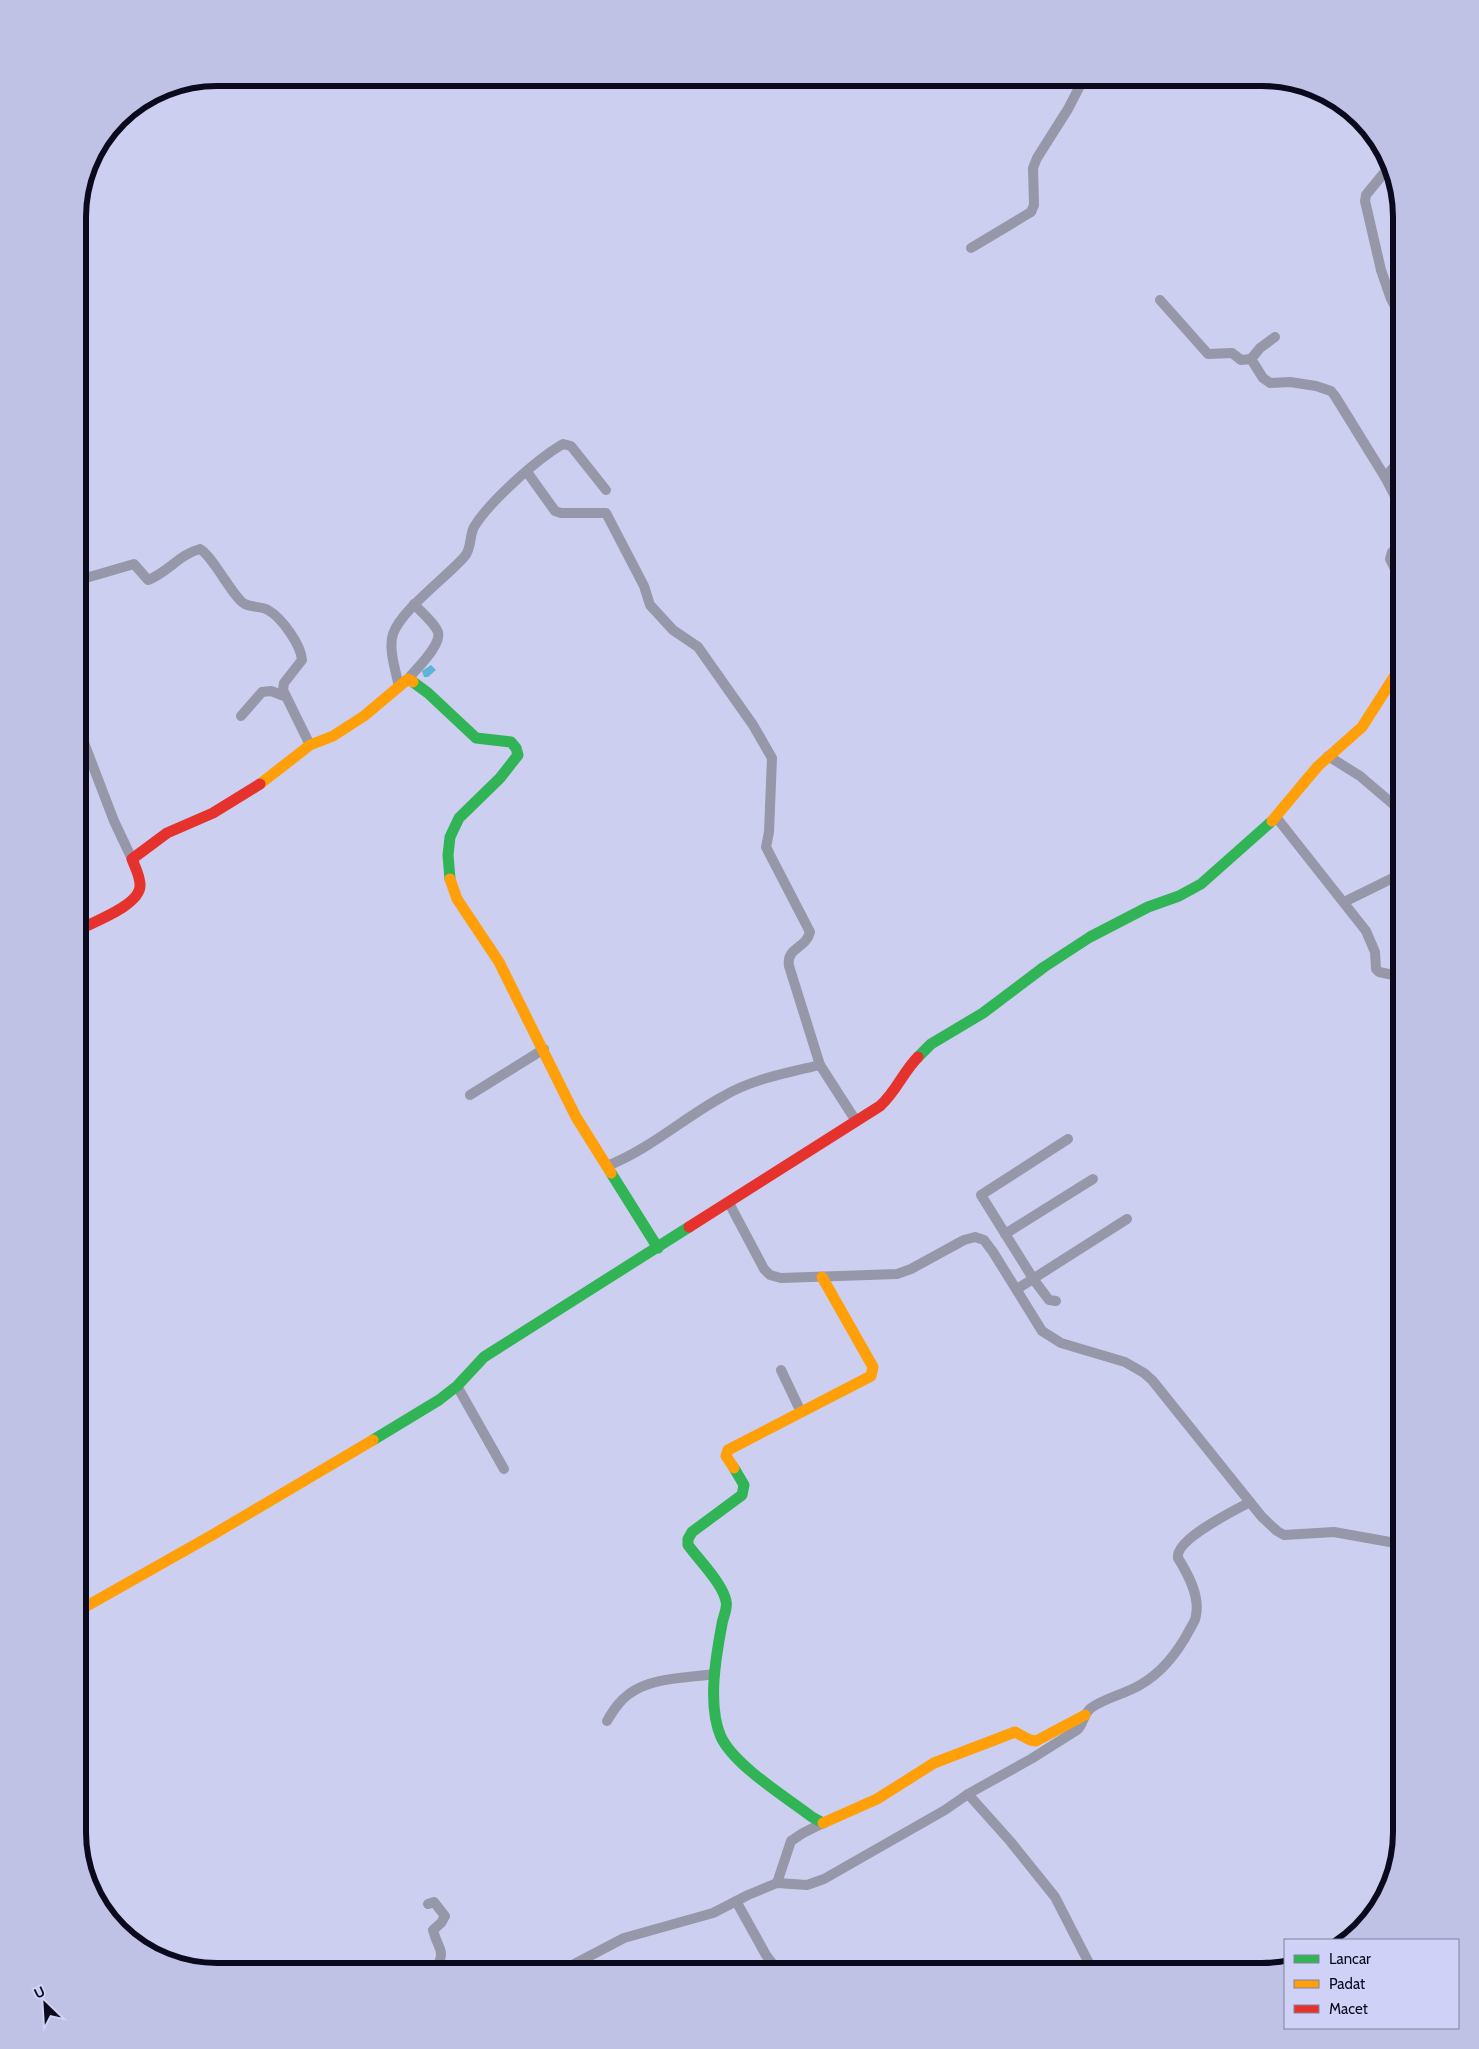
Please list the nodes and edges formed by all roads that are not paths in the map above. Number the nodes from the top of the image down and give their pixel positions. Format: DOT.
graph roads {
  1 [pos="1079,87"];
  2 [pos="1385,172"];
  3 [pos="971,248"];
  4 [pos="1160,300"];
  5 [pos="1393,302"];
  6 [pos="1275,337"];
  7 [pos="1251,359"];
  8 [pos="1393,469"];
  9 [pos="527,472"];
  10 [pos="1385,477"];
  11 [pos="606,490"];
  12 [pos="1393,492"];
  13 [pos="1393,551"];
  14 [pos="1393,564"];
  15 [pos="87,578"];
  16 [pos="414,604"];
  17 [pos="408,678"];
  18 [pos="1393,680"];
  19 [pos="398,687"];
  20 [pos="284,696"];
  21 [pos="241,716"];
  22 [pos="310,744"];
  23 [pos="87,750"];
  24 [pos="1328,756"];
  25 [pos="1393,804"];
  26 [pos="1276,817"];
  27 [pos="132,859"];
  28 [pos="1393,878"];
  29 [pos="1344,902"];
  30 [pos="87,926"];
  31 [pos="1393,975"];
  32 [pos="544,1049"];
  33 [pos="820,1065"];
  34 [pos="470,1095"];
  35 [pos="856,1121"];
  36 [pos="1068,1139"];
  37 [pos="607,1166"];
  38 [pos="1093,1179"];
  39 [pos="729,1203"];
  40 [pos="1127,1219"];
  41 [pos="1005,1234"];
  42 [pos="658,1248"];
  43 [pos="822,1277"];
  44 [pos="1034,1280"];
  45 [pos="1017,1289"];
  46 [pos="1056,1301"];
  47 [pos="781,1370"];
  48 [pos="457,1386"];
  49 [pos="801,1412"];
  50 [pos="504,1468"];
  51 [pos="1250,1502"];
  52 [pos="1393,1542"];
  53 [pos="86,1606"];
  54 [pos="715,1674"];
  55 [pos="1085,1715"];
  56 [pos="607,1721"];
  57 [pos="968,1794"];
  58 [pos="823,1823"];
  59 [pos="777,1883"];
  60 [pos="736,1901"];
  61 [pos="428,1904"];
  62 [pos="440,1962"];
  63 [pos="578,1962"];
  64 [pos="772,1963"];
  65 [pos="1088,1963"];
  1 -- 3 [label="street"];
  2 -- 5 [label="street"];
  4 -- 7 [label="street"];
  6 -- 7 [label="street"];
  7 -- 10 [label="street"];
  8 -- 10 [label="street"];
  9 -- 11 [label="street"];
  9 -- 16 [label="street"];
  9 -- 33 [label="street"];
  10 -- 12 [label="street"];
  13 -- 14 [label="street"];
  15 -- 20 [label="street"];
  16 -- 17 [label="street"];
  16 -- 19 [label="street"];
  17 -- 19 [label="street"];
  17 -- 32 [label="street"];
  18 -- 24 [label="street"];
  19 -- 22 [label="street"];
  20 -- 21 [label="street"];
  20 -- 22 [label="street"];
  22 -- 27 [label="street"];
  23 -- 27 [label="street"];
  24 -- 25 [label="street"];
  24 -- 26 [label="street"];
  26 -- 29 [label="street"];
  26 -- 35 [label="street"];
  27 -- 30 [label="street"];
  28 -- 29 [label="street"];
  29 -- 31 [label="street"];
  32 -- 34 [label="street"];
  32 -- 37 [label="street"];
  33 -- 35 [label="street"];
  33 -- 37 [label="street"];
  35 -- 39 [label="street"];
  36 -- 41 [label="street"];
  37 -- 42 [label="street"];
  38 -- 41 [label="street"];
  39 -- 42 [label="street"];
  39 -- 43 [label="street"];
  40 -- 44 [label="street"];
  41 -- 44 [label="street"];
  42 -- 48 [label="street"];
  43 -- 45 [label="street"];
  43 -- 49 [label="street"];
  44 -- 45 [label="street"];
  44 -- 46 [label="street"];
  45 -- 51 [label="street"];
  47 -- 49 [label="street"];
  48 -- 50 [label="street"];
  48 -- 53 [label="street"];
  49 -- 54 [label="street"];
  51 -- 52 [label="street"];
  51 -- 55 [label="street"];
  54 -- 56 [label="street"];
  54 -- 58 [label="street"];
  55 -- 57 [label="street"];
  55 -- 58 [label="street"];
  57 -- 59 [label="street"];
  57 -- 65 [label="street"];
  58 -- 59 [label="street"];
  59 -- 60 [label="street"];
  60 -- 63 [label="street"];
  60 -- 64 [label="street"];
  61 -- 62 [label="street"];
}
